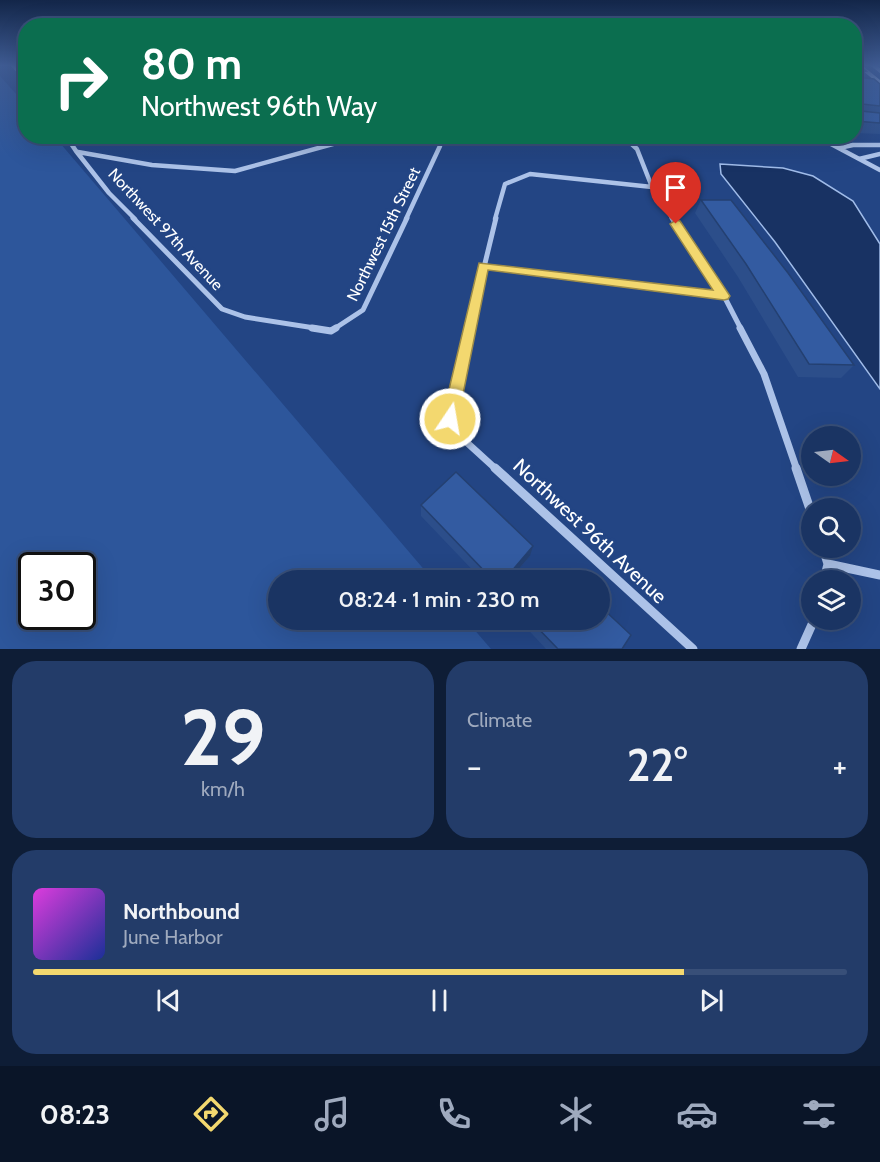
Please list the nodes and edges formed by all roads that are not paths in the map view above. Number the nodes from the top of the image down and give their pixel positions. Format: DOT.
graph roads {
  1 [pos="72,144"];
  2 [pos="333,144"];
  3 [pos="440,144"];
  4 [pos="632,144"];
  5 [pos="831,144"];
  6 [pos="880,146"];
  7 [pos="839,148"];
  8 [pos="76,152"];
  9 [pos="880,154"];
  10 [pos="859,159"];
  11 [pos="880,170"];
  12 [pos="652,188"];
  13 [pos="483,266"];
  14 [pos="724,296"];
  15 [pos="331,331"];
  16 [pos="806,498"];
  17 [pos="826,558"];
  18 [pos="828,564"];
  19 [pos="826,570"];
  20 [pos="880,575"];
  21 [pos="810,630"];
  22 [pos="693,649"];
  23 [pos="801,649"];
  1 -- 8 [label="street"];
  2 -- 8 [label="street"];
  3 -- 15 [label="street, Northwest 15th Street"];
  4 -- 12 [label="street"];
  5 -- 7 [label="street"];
  6 -- 7 [label="street"];
  7 -- 10 [label="street"];
  8 -- 15 [label="street, Northwest 97th Avenue"];
  9 -- 10 [label="street"];
  10 -- 11 [label="street"];
  12 -- 13 [label="street"];
  12 -- 14 [label="street"];
  13 -- 14 [label="street"];
  13 -- 22 [label="street, Northwest 96th Avenue"];
  14 -- 16 [label="street"];
  17 -- 18 [label="street"];
  18 -- 19 [label="street"];
  18 -- 20 [label="street"];
  21 -- 23 [label="street"];
}
